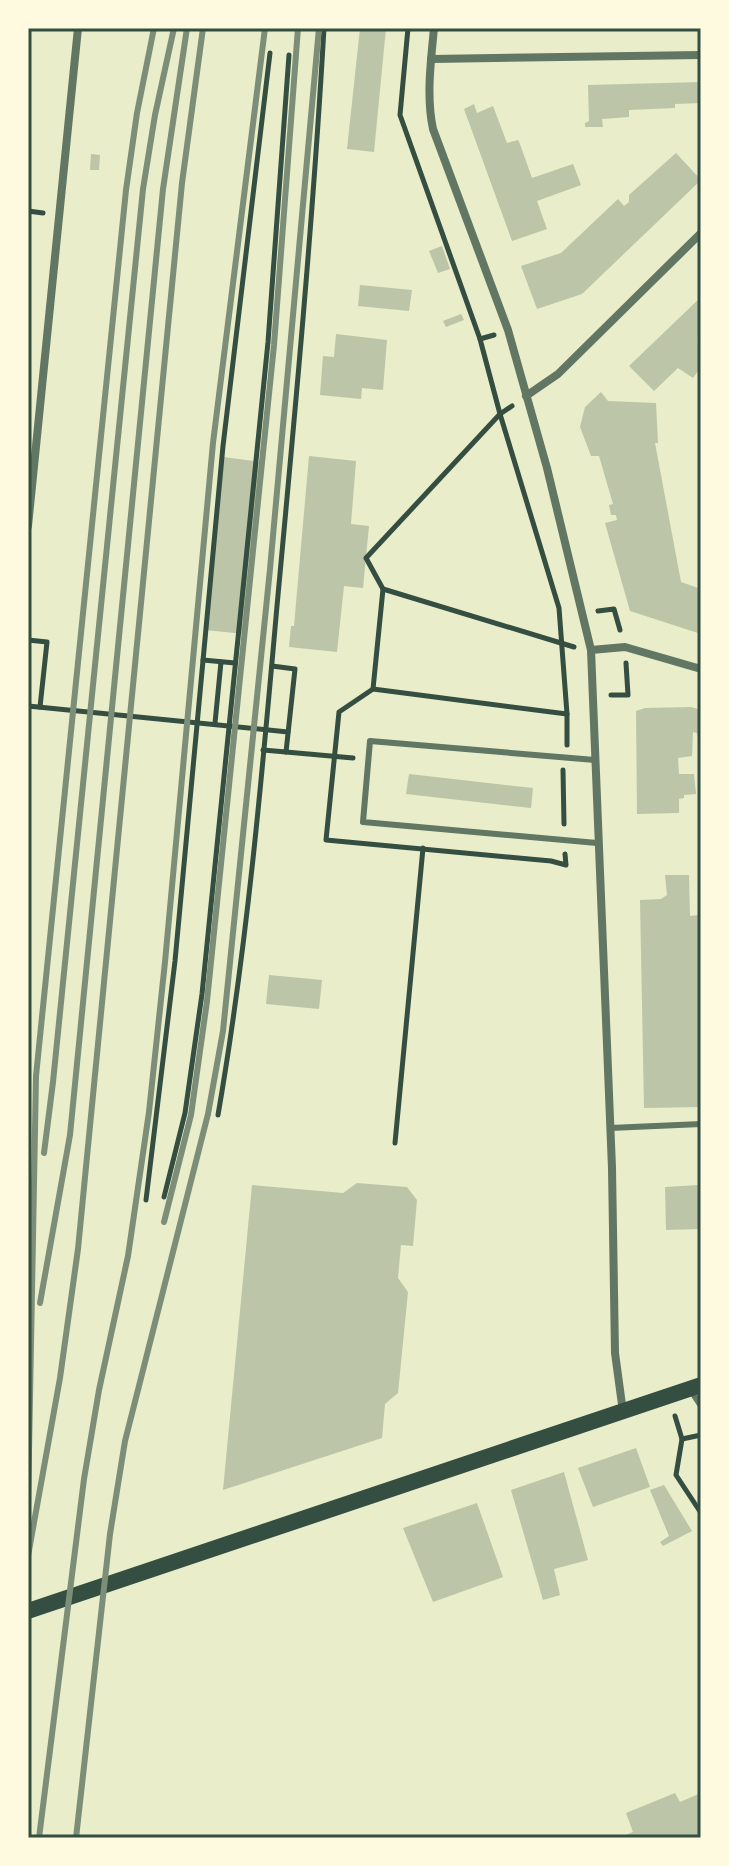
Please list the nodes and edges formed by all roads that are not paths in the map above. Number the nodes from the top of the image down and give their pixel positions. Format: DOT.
graph roads {
  1 [pos="78,28"];
  2 [pos="434,28"];
  3 [pos="701,55"];
  4 [pos="431,59"];
  5 [pos="701,233"];
  6 [pos="526,396"];
  7 [pos="28,526"];
  8 [pos="591,650"];
  9 [pos="701,669"];
  10 [pos="595,760"];
  11 [pos="597,843"];
  12 [pos="701,1124"];
  13 [pos="610,1128"];
  14 [pos="696,1387"];
  15 [pos="701,1406"];
  16 [pos="623,1412"];
  17 [pos="28,1611"];
  1 -- 7 [label="street"];
  2 -- 4 [label="street"];
  3 -- 4 [label="street"];
  4 -- 6 [label="street"];
  5 -- 6 [label="street"];
  6 -- 8 [label="street"];
  8 -- 9 [label="street"];
  8 -- 10 [label="street"];
  10 -- 11 [label="street"];
  10 -- 11 [label="lane"];
  11 -- 13 [label="street"];
  12 -- 13 [label="lane"];
  13 -- 16 [label="street"];
  14 -- 15 [label="lane"];
  14 -- 16 [label="main road"];
  16 -- 17 [label="main road"];
}
